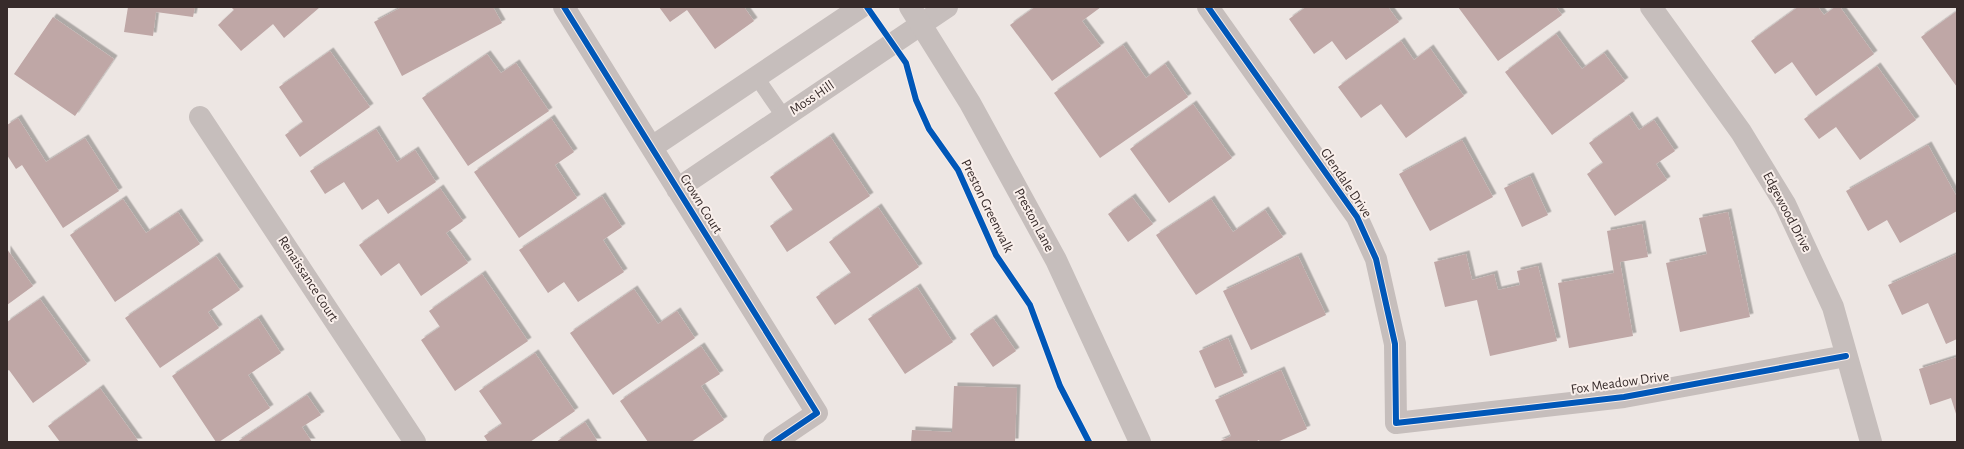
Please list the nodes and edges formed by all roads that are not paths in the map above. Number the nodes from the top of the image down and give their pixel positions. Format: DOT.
graph roads {
  1 [pos="564,7"];
  2 [pos="861,7"];
  3 [pos="947,7"];
  4 [pos="1208,7"];
  5 [pos="1651,7"];
  6 [pos="915,16"];
  7 [pos="757,78"];
  8 [pos="200,117"];
  9 [pos="784,117"];
  10 [pos="652,147"];
  11 [pos="678,189"];
  12 [pos="1846,356"];
  13 [pos="1396,423"];
  14 [pos="416,442"];
  15 [pos="774,442"];
  16 [pos="1140,442"];
  17 [pos="1872,442"];
  1 -- 10 [label="street, Crown Court"];
  2 -- 7 [label="street"];
  3 -- 6 [label="street, Moss Hill"];
  4 -- 13 [label="street, Glendale Drive"];
  5 -- 12 [label="street, Edgewood Drive"];
  6 -- 9 [label="street, Moss Hill"];
  6 -- 16 [label="street, Preston Lane"];
  7 -- 9 [label="lane"];
  7 -- 10 [label="street"];
  8 -- 14 [label="street, Renaissance Court"];
  9 -- 11 [label="street, Moss Hill"];
  10 -- 11 [label="street, Crown Court"];
  11 -- 15 [label="street, Crown Court"];
  12 -- 13 [label="street, Fox Meadow Drive"];
  12 -- 17 [label="street, Edgewood Drive"];
}
